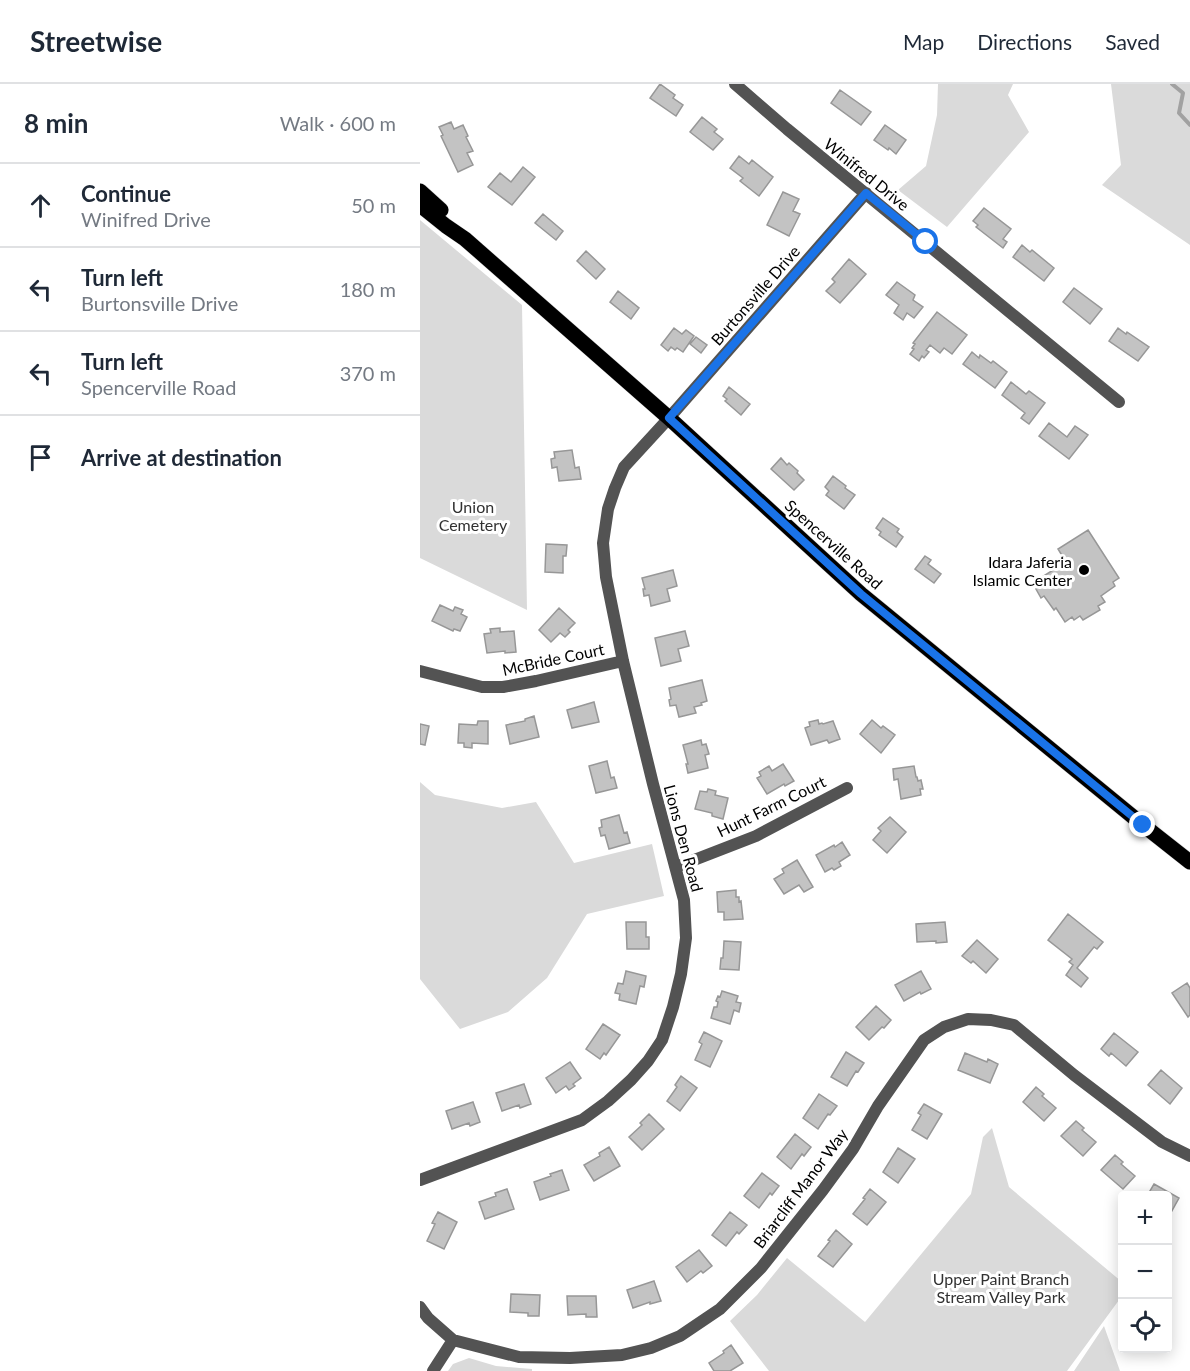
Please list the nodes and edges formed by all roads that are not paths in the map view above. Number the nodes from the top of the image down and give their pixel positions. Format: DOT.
graph roads {
  1 [pos="735,84"];
  2 [pos="420,191"];
  3 [pos="866,193"];
  4 [pos="420,206"];
  5 [pos="465,239"];
  6 [pos="1119,402"];
  7 [pos="669,418"];
  8 [pos="623,661"];
  9 [pos="420,671"];
  10 [pos="847,788"];
  11 [pos="1190,862"];
  12 [pos="676,867"];
  13 [pos="1190,1156"];
  14 [pos="420,1180"];
  15 [pos="420,1307"];
  16 [pos="453,1340"];
  17 [pos="433,1371"];
  1 -- 3 [label="street, Winifred Drive"];
  2 -- 5 [label="main road, Spencerville Road"];
  3 -- 6 [label="street, Winifred Drive"];
  3 -- 7 [label="street, Burtonsville Drive"];
  4 -- 5 [label="main road, Spencerville Road"];
  5 -- 7 [label="main road, Spencerville Road"];
  7 -- 8 [label="street, Lions Den Road"];
  7 -- 11 [label="main road, Spencerville Road"];
  8 -- 9 [label="street, McBride Court"];
  8 -- 12 [label="street, Lions Den Road"];
  10 -- 12 [label="street, Hunt Farm Court"];
  12 -- 14 [label="street, Lions Den Road"];
  13 -- 16 [label="street, Briarcliff Manor Way"];
  15 -- 16 [label="street, Briarcliff Manor Way"];
  16 -- 17 [label="street"];
}
